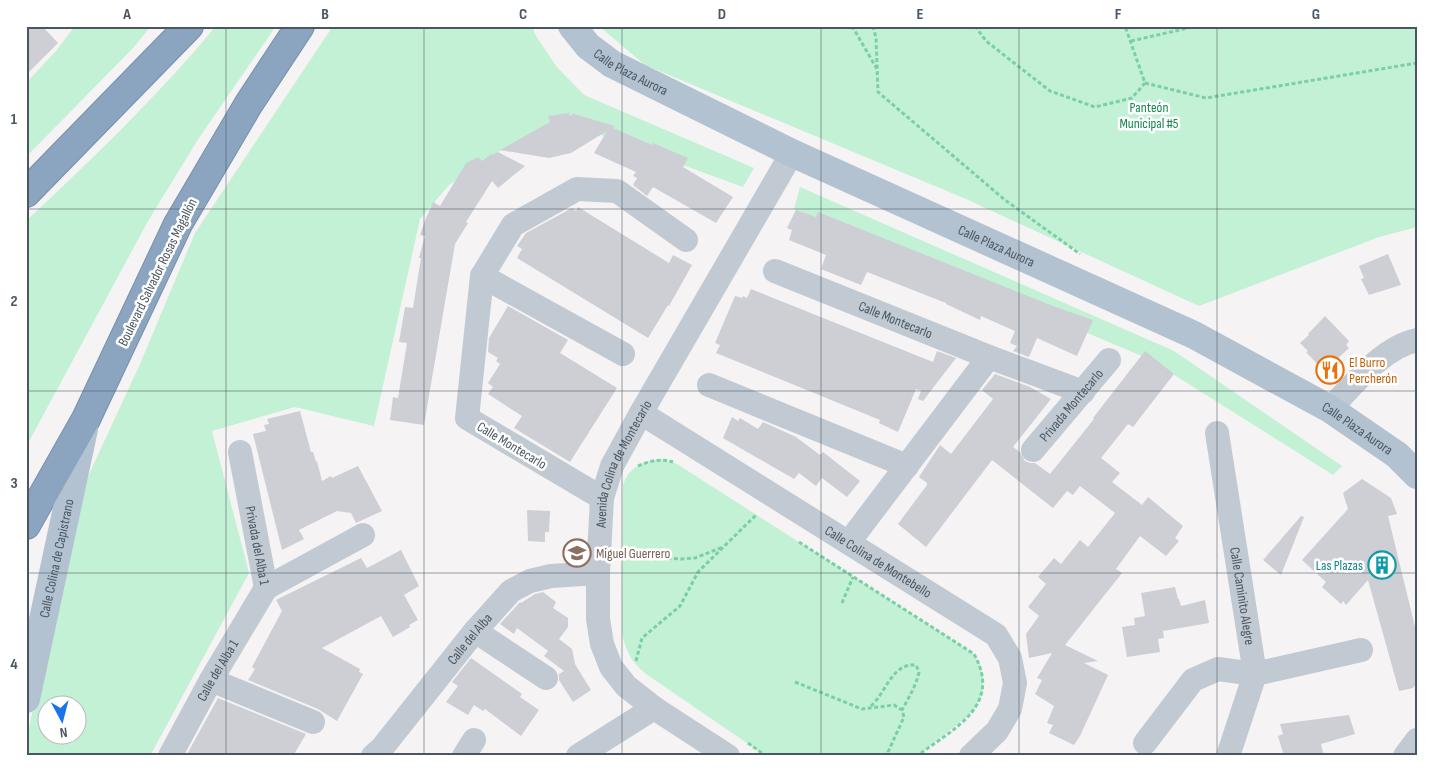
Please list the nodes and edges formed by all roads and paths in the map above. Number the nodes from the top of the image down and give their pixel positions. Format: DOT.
graph roads {
  1 [pos="189,26"];
  2 [pos="300,26"];
  3 [pos="572,26"];
  4 [pos="852,26"];
  5 [pos="873,26"];
  6 [pos="975,26"];
  7 [pos="1125,26"];
  8 [pos="1198,26"];
  9 [pos="1131,41"];
  10 [pos="1417,63"];
  11 [pos="877,70"];
  12 [pos="1145,83"];
  13 [pos="792,153"];
  14 [pos="26,194"];
  15 [pos="686,240"];
  16 [pos="1086,258"];
  17 [pos="775,271"];
  18 [pos="482,276"];
  19 [pos="1417,340"];
  20 [pos="623,354"];
  21 [pos="989,357"];
  22 [pos="1109,360"];
  23 [pos="709,385"];
  24 [pos="1083,392"];
  25 [pos="1330,409"];
  26 [pos="641,412"];
  27 [pos="86,419"];
  28 [pos="1217,433"];
  29 [pos="1033,450"];
  30 [pos="240,452"];
  31 [pos="677,464"];
  32 [pos="907,466"];
  33 [pos="632,468"];
  34 [pos="1417,475"];
  35 [pos="602,498"];
  36 [pos="748,510"];
  37 [pos="756,515"];
  38 [pos="764,520"];
  39 [pos="26,525"];
  40 [pos="363,535"];
  41 [pos="795,540"];
  42 [pos="849,542"];
  43 [pos="622,547"];
  44 [pos="723,547"];
  45 [pos="622,556"];
  46 [pos="622,564"];
  47 [pos="598,573"];
  48 [pos="854,577"];
  49 [pos="266,588"];
  50 [pos="842,603"];
  51 [pos="475,631"];
  52 [pos="1361,650"];
  53 [pos="632,659"];
  54 [pos="1254,674"];
  55 [pos="546,678"];
  56 [pos="211,680"];
  57 [pos="795,682"];
  58 [pos="26,699"];
  59 [pos="870,707"];
  60 [pos="654,708"];
  61 [pos="902,710"];
  62 [pos="313,722"];
  63 [pos="1417,740"];
  64 [pos="1145,743"];
  65 [pos="735,748"];
  66 [pos="170,756"];
  67 [pos="373,756"];
  68 [pos="578,756"];
  69 [pos="766,756"];
  70 [pos="888,756"];
  71 [pos="917,756"];
  72 [pos="971,756"];
  73 [pos="1228,756"];
  74 [pos="1405,756"];
  1 -- 14 [label="highway"];
  2 -- 27 [label="highway, Boulevard Salvador Rosas Magallón"];
  3 -- 13 [label="main road, Calle Plaza Aurora"];
  4 -- 11 [label="path"];
  5 -- 11 [label="path"];
  6 -- 12 [label="path"];
  7 -- 9 [label="path"];
  8 -- 9 [label="path"];
  9 -- 12 [label="path"];
  10 -- 12 [label="path"];
  11 -- 16 [label="path"];
  13 -- 25 [label="main road, Calle Plaza Aurora"];
  13 -- 26 [label="street, Avenida Colina de Montecarlo"];
  15 -- 18 [label="street, Calle Montecarlo"];
  17 -- 21 [label="street, Calle Montecarlo"];
  18 -- 20 [label="street"];
  18 -- 35 [label="street, Calle Montecarlo"];
  19 -- 25 [label="street"];
  21 -- 24 [label="street, Calle Montecarlo"];
  21 -- 32 [label="street"];
  22 -- 24 [label="street, Privada Montecarlo"];
  23 -- 32 [label="street"];
  24 -- 29 [label="street, Privada Montecarlo"];
  25 -- 34 [label="main road, Calle Plaza Aurora"];
  26 -- 35 [label="street, Avenida Colina de Montecarlo"];
  26 -- 42 [label="street, Calle Colina de Montebello"];
  27 -- 39 [label="highway, Boulevard Salvador Rosas Magallón"];
  27 -- 58 [label="main road, Calle Colina de Capistrano"];
  28 -- 54 [label="street, Calle Caminito Alegre"];
  30 -- 49 [label="street, Privada del Alba 1"];
  31 -- 33 [label="path"];
  32 -- 42 [label="street"];
  35 -- 47 [label="street, Avenida Colina de Montecarlo"];
  36 -- 37 [label="path"];
  37 -- 38 [label="path"];
  37 -- 44 [label="path"];
  40 -- 49 [label="street, Privada del Alba 1"];
  41 -- 48 [label="path"];
  42 -- 72 [label="street, Calle Colina de Montebello"];
  43 -- 45 [label="path"];
  44 -- 45 [label="path"];
  44 -- 53 [label="path"];
  45 -- 46 [label="path"];
  47 -- 51 [label="street, Calle del Alba"];
  47 -- 60 [label="street, Avenida Colina de Montecarlo"];
  48 -- 50 [label="path"];
  48 -- 71 [label="path"];
  49 -- 56 [label="street, Calle del Alba 1"];
  51 -- 55 [label="street"];
  51 -- 67 [label="street, Calle del Alba"];
  52 -- 54 [label="street"];
  54 -- 64 [label="street"];
  54 -- 73 [label="street, Calle Caminito Alegre"];
  56 -- 62 [label="street"];
  56 -- 66 [label="street, Calle del Alba 1"];
  57 -- 59 [label="path"];
  59 -- 61 [label="path"];
  59 -- 61 [label="path"];
  60 -- 65 [label="street, Avenida Colina de Montecarlo"];
  60 -- 68 [label="street"];
  61 -- 70 [label="path"];
  63 -- 74 [label="street"];
  65 -- 69 [label="path"];
}
